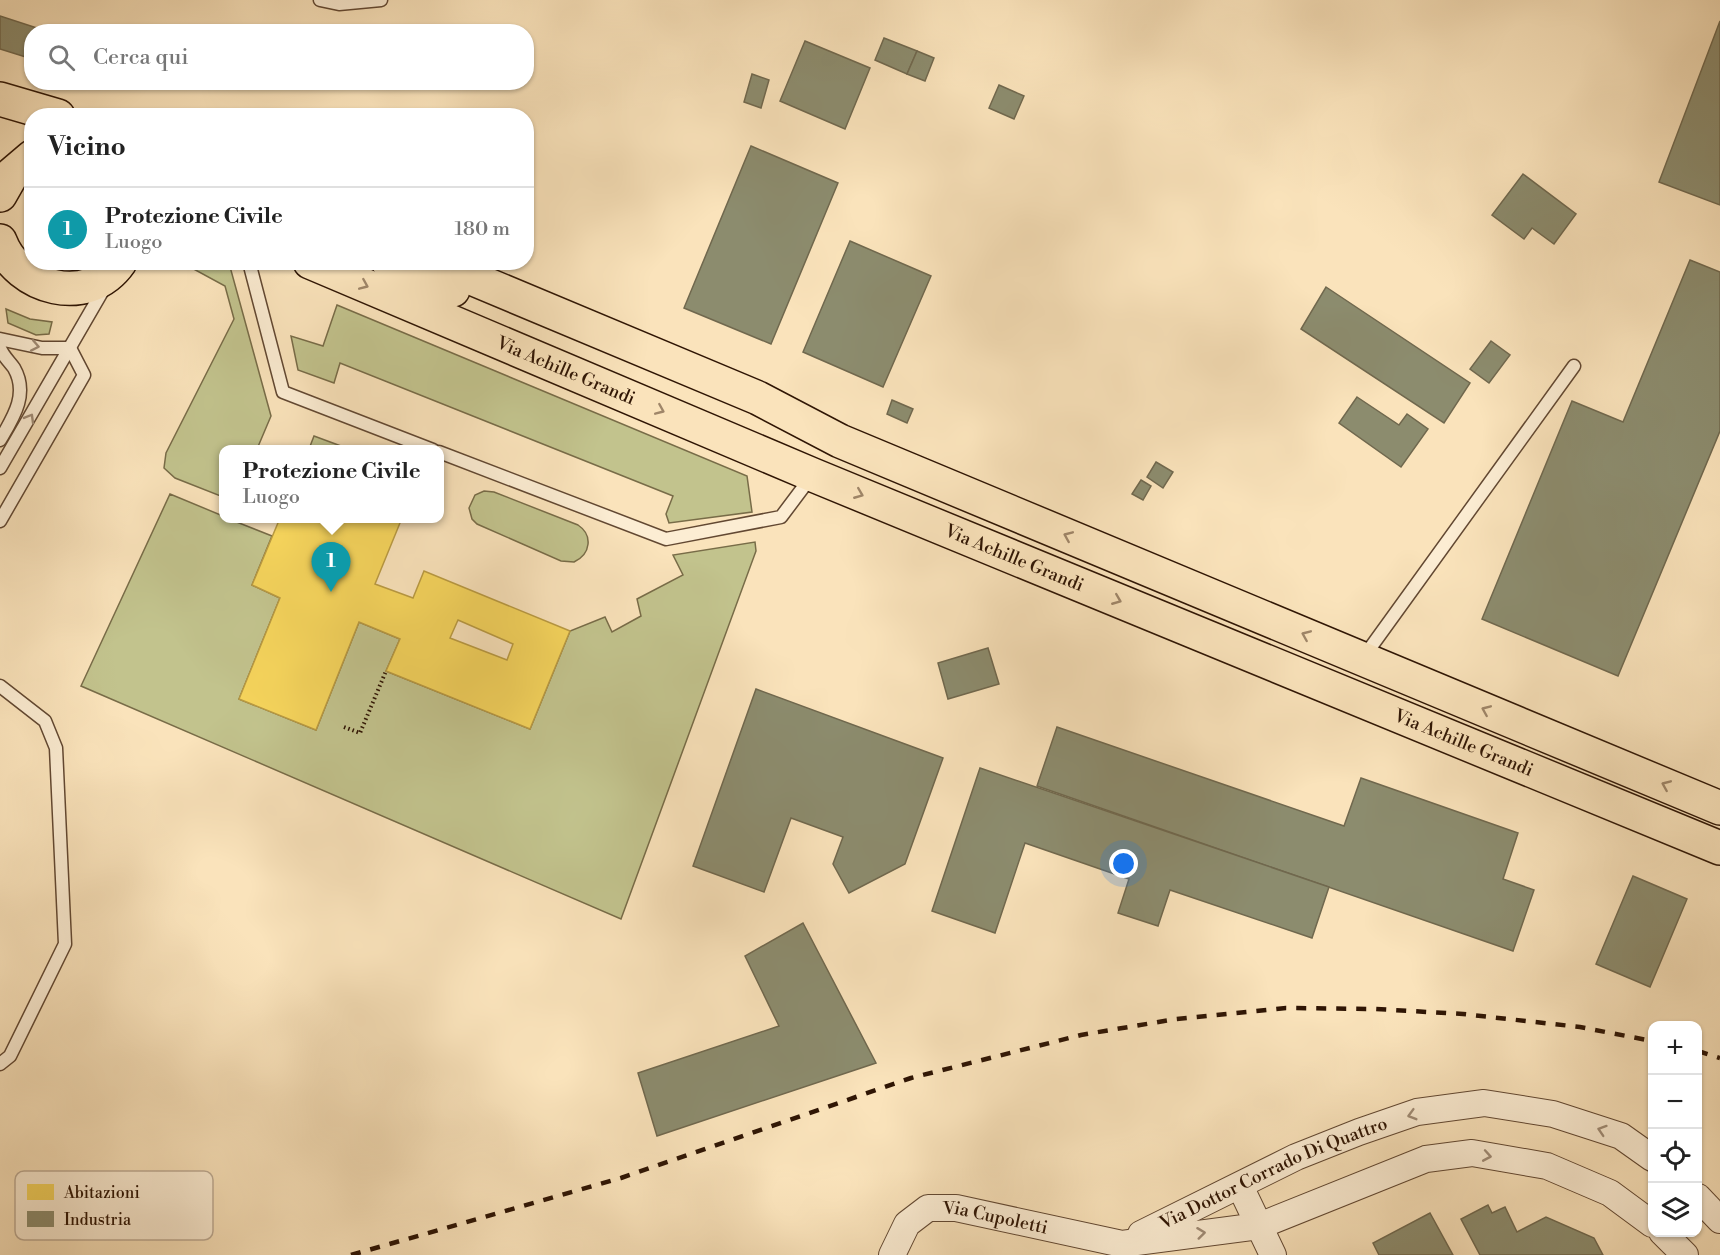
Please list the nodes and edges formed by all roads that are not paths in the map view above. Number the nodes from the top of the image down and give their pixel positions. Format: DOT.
graph roads {
  1 [pos="320,0"];
  2 [pos="381,0"];
  3 [pos="0,99"];
  4 [pos="31,108"];
  5 [pos="0,117"];
  6 [pos="24,124"];
  7 [pos="24,164"];
  8 [pos="0,195"];
  9 [pos="1,252"];
  10 [pos="113,270"];
  11 [pos="116,270"];
  12 [pos="251,270"];
  13 [pos="329,270"];
  14 [pos="407,270"];
  15 [pos="452,270"];
  16 [pos="0,339"];
  17 [pos="0,348"];
  18 [pos="70,348"];
  19 [pos="1574,366"];
  20 [pos="0,440"];
  21 [pos="840,441"];
  22 [pos="420,445"];
  23 [pos="444,454"];
  24 [pos="0,468"];
  25 [pos="813,475"];
  26 [pos="0,521"];
  27 [pos="1363,659"];
  28 [pos="0,686"];
  29 [pos="1720,808"];
  30 [pos="1720,848"];
  31 [pos="0,1064"];
  32 [pos="1648,1155"];
  33 [pos="1240,1186"];
  34 [pos="1702,1201"];
  35 [pos="1648,1220"];
  36 [pos="1720,1220"];
  37 [pos="1259,1226"];
  38 [pos="1666,1237"];
  39 [pos="1122,1249"];
  40 [pos="892,1255"];
  41 [pos="1274,1255"];
  42 [pos="1685,1255"];
  1 -- 2 [label="lane"];
  3 -- 4 [label="main road"];
  5 -- 6 [label="main road"];
  7 -- 8 [label="main road"];
  9 -- 10 [label="main road"];
  11 -- 18 [label="lane"];
  12 -- 22 [label="lane"];
  13 -- 25 [label="main road, Via Achille Grandi, one-way"];
  14 -- 21 [label="main road, Via Achille Grandi"];
  15 -- 21 [label="main road, Via Achille Grandi"];
  16 -- 18 [label="lane, one-way"];
  17 -- 20 [label="lane"];
  24 -- 18 [label="lane, one-way"];
  18 -- 26 [label="lane"];
  19 -- 27 [label="lane"];
  27 -- 21 [label="main road, Via Achille Grandi, one-way"];
  23 -- 25 [label="lane"];
  25 -- 30 [label="main road, Via Achille Grandi, one-way"];
  29 -- 27 [label="main road, Via Achille Grandi, one-way"];
  28 -- 31 [label="lane"];
  32 -- 33 [label="street, Via Dottor Corrado Di Quattro, one-way"];
  33 -- 37 [label="street"];
  33 -- 39 [label="street, Via Dottor Corrado Di Quattro"];
  34 -- 36 [label="street"];
  37 -- 35 [label="street, Via Dottor Corrado Di Quattro, one-way"];
  39 -- 37 [label="street, Via Dottor Corrado Di Quattro, one-way"];
  37 -- 41 [label="street"];
  38 -- 42 [label="street"];
  39 -- 40 [label="street, Via Cupoletti"];
}
